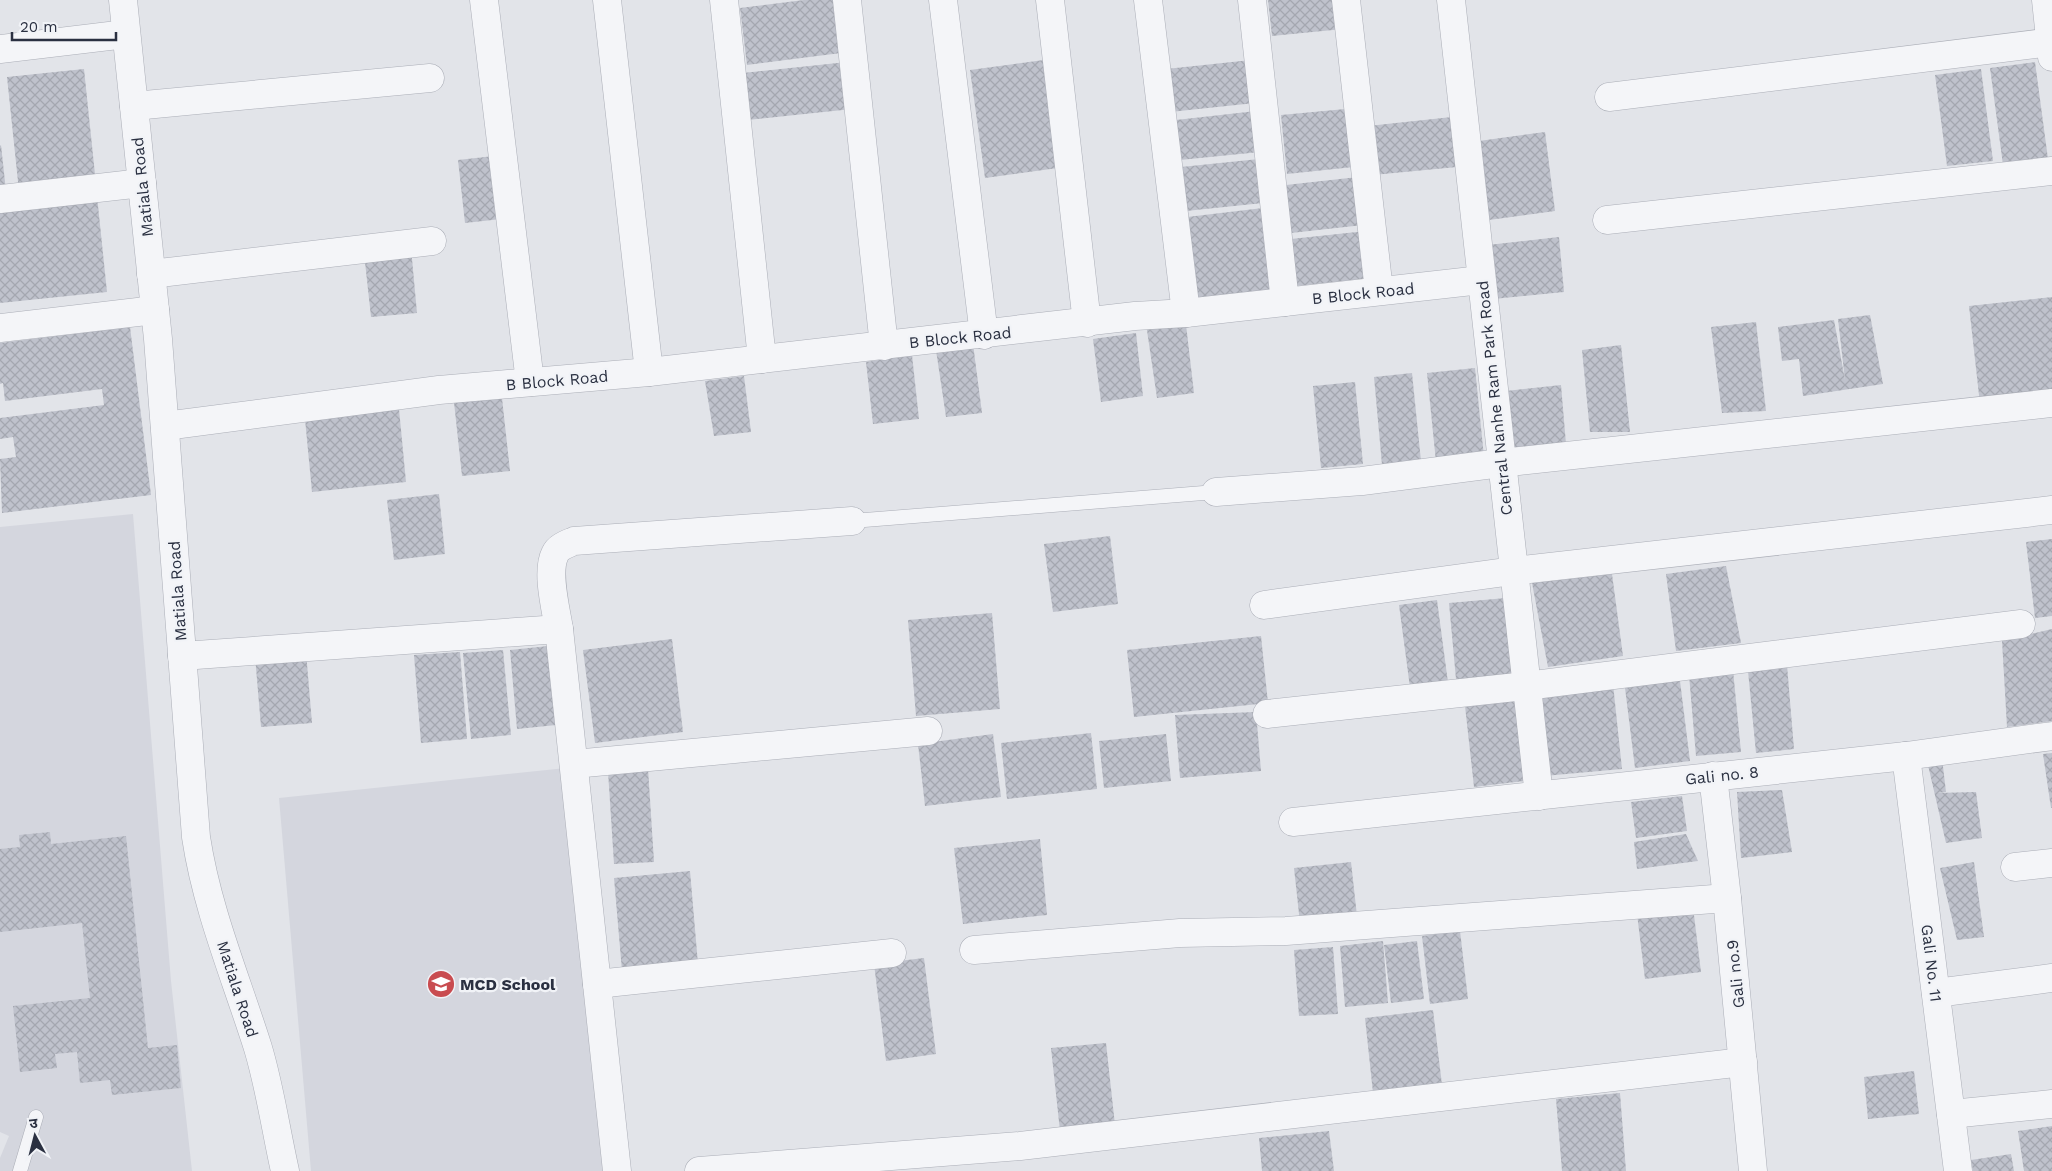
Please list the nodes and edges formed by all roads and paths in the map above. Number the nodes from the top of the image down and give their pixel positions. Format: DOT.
graph roads {
  1 [pos="123,0"];
  2 [pos="484,0"];
  3 [pos="607,0"];
  4 [pos="724,0"];
  5 [pos="847,0"];
  6 [pos="943,0"];
  7 [pos="1050,0"];
  8 [pos="1148,0"];
  9 [pos="1252,0"];
  10 [pos="1346,0"];
  11 [pos="1450,0"];
  12 [pos="2046,0"];
  13 [pos="126,34"];
  14 [pos="2051,47"];
  15 [pos="0,49"];
  16 [pos="430,78"];
  17 [pos="1609,97"];
  18 [pos="134,106"];
  19 [pos="2052,171"];
  20 [pos="142,183"];
  21 [pos="0,200"];
  22 [pos="1607,220"];
  23 [pos="432,241"];
  24 [pos="151,274"];
  25 [pos="1481,280"];
  26 [pos="1379,291"];
  27 [pos="1285,302"];
  28 [pos="155,310"];
  29 [pos="1186,313"];
  30 [pos="1087,323"];
  31 [pos="0,328"];
  32 [pos="984,335"];
  33 [pos="884,346"];
  34 [pos="762,360"];
  35 [pos="649,372"];
  36 [pos="530,382"];
  37 [pos="2052,402"];
  38 [pos="165,426"];
  39 [pos="1501,463"];
  40 [pos="1216,492"];
  41 [pos="2052,510"];
  42 [pos="852,521"];
  43 [pos="1514,571"];
  44 [pos="1264,605"];
  45 [pos="2021,624"];
  46 [pos="559,629"];
  47 [pos="182,656"];
  48 [pos="1526,686"];
  49 [pos="1267,714"];
  50 [pos="928,731"];
  51 [pos="2052,736"];
  52 [pos="1906,756"];
  53 [pos="574,764"];
  54 [pos="1713,776"];
  55 [pos="1538,796"];
  56 [pos="1293,822"];
  57 [pos="2052,863"];
  58 [pos="2015,867"];
  59 [pos="1727,898"];
  60 [pos="974,950"];
  61 [pos="892,953"];
  62 [pos="2052,978"];
  63 [pos="597,984"];
  64 [pos="1936,993"];
  65 [pos="1743,1062"];
  66 [pos="2052,1104"];
  67 [pos="1951,1114"];
  68 [pos="36,1117"];
  69 [pos="20,1171"];
  70 [pos="285,1171"];
  71 [pos="617,1171"];
  72 [pos="699,1171"];
  73 [pos="1753,1171"];
  74 [pos="1958,1171"];
  1 -- 13 [label="street, Matiala Road"];
  2 -- 36 [label="street"];
  3 -- 35 [label="street"];
  4 -- 34 [label="street"];
  5 -- 33 [label="street"];
  6 -- 32 [label="street"];
  7 -- 30 [label="street"];
  8 -- 29 [label="street"];
  9 -- 27 [label="street"];
  10 -- 26 [label="street"];
  11 -- 25 [label="street, Central Nanhe Ram Park Road"];
  12 -- 14 [label="street"];
  13 -- 15 [label="street"];
  13 -- 18 [label="street, Matiala Road"];
  14 -- 17 [label="street"];
  16 -- 18 [label="street"];
  18 -- 20 [label="street, Matiala Road"];
  19 -- 22 [label="street"];
  20 -- 21 [label="street"];
  20 -- 24 [label="street, Matiala Road"];
  23 -- 24 [label="street"];
  24 -- 28 [label="street, Matiala Road"];
  25 -- 26 [label="street, B Block Road"];
  25 -- 39 [label="street, Central Nanhe Ram Park Road"];
  26 -- 27 [label="street, B Block Road"];
  27 -- 29 [label="street, B Block Road"];
  28 -- 31 [label="street"];
  28 -- 38 [label="street, Matiala Road"];
  29 -- 30 [label="street, B Block Road"];
  30 -- 32 [label="street, B Block Road"];
  32 -- 33 [label="street, B Block Road"];
  33 -- 34 [label="street, B Block Road"];
  34 -- 35 [label="street, B Block Road"];
  35 -- 36 [label="street, B Block Road"];
  36 -- 38 [label="street, B Block Road"];
  37 -- 39 [label="street"];
  38 -- 47 [label="street, Matiala Road"];
  39 -- 40 [label="street"];
  39 -- 43 [label="street, Central Nanhe Ram Park Road"];
  40 -- 42 [label="lane"];
  41 -- 43 [label="street"];
  42 -- 46 [label="street"];
  43 -- 44 [label="street"];
  43 -- 48 [label="street, Central Nanhe Ram Park Road"];
  45 -- 48 [label="street"];
  46 -- 47 [label="street"];
  46 -- 53 [label="street"];
  47 -- 70 [label="street, Matiala Road"];
  48 -- 49 [label="street"];
  48 -- 55 [label="street, Central Nanhe Ram Park Road"];
  50 -- 53 [label="street"];
  51 -- 52 [label="street, Gali no. 8"];
  52 -- 54 [label="street, Gali no. 8"];
  52 -- 64 [label="street, Gali No. 11"];
  53 -- 63 [label="street"];
  54 -- 55 [label="street, Gali no. 8"];
  54 -- 59 [label="street, Gali no.9"];
  55 -- 56 [label="street, Gali no. 8"];
  57 -- 58 [label="street"];
  59 -- 60 [label="street"];
  59 -- 65 [label="street, Gali no.9"];
  61 -- 63 [label="street"];
  62 -- 64 [label="street"];
  63 -- 71 [label="street"];
  64 -- 67 [label="street, Gali No. 11"];
  65 -- 72 [label="street"];
  65 -- 73 [label="street, Gali no.9"];
  66 -- 67 [label="street"];
  67 -- 74 [label="street, Gali No. 11"];
  68 -- 69 [label="lane"];
}
